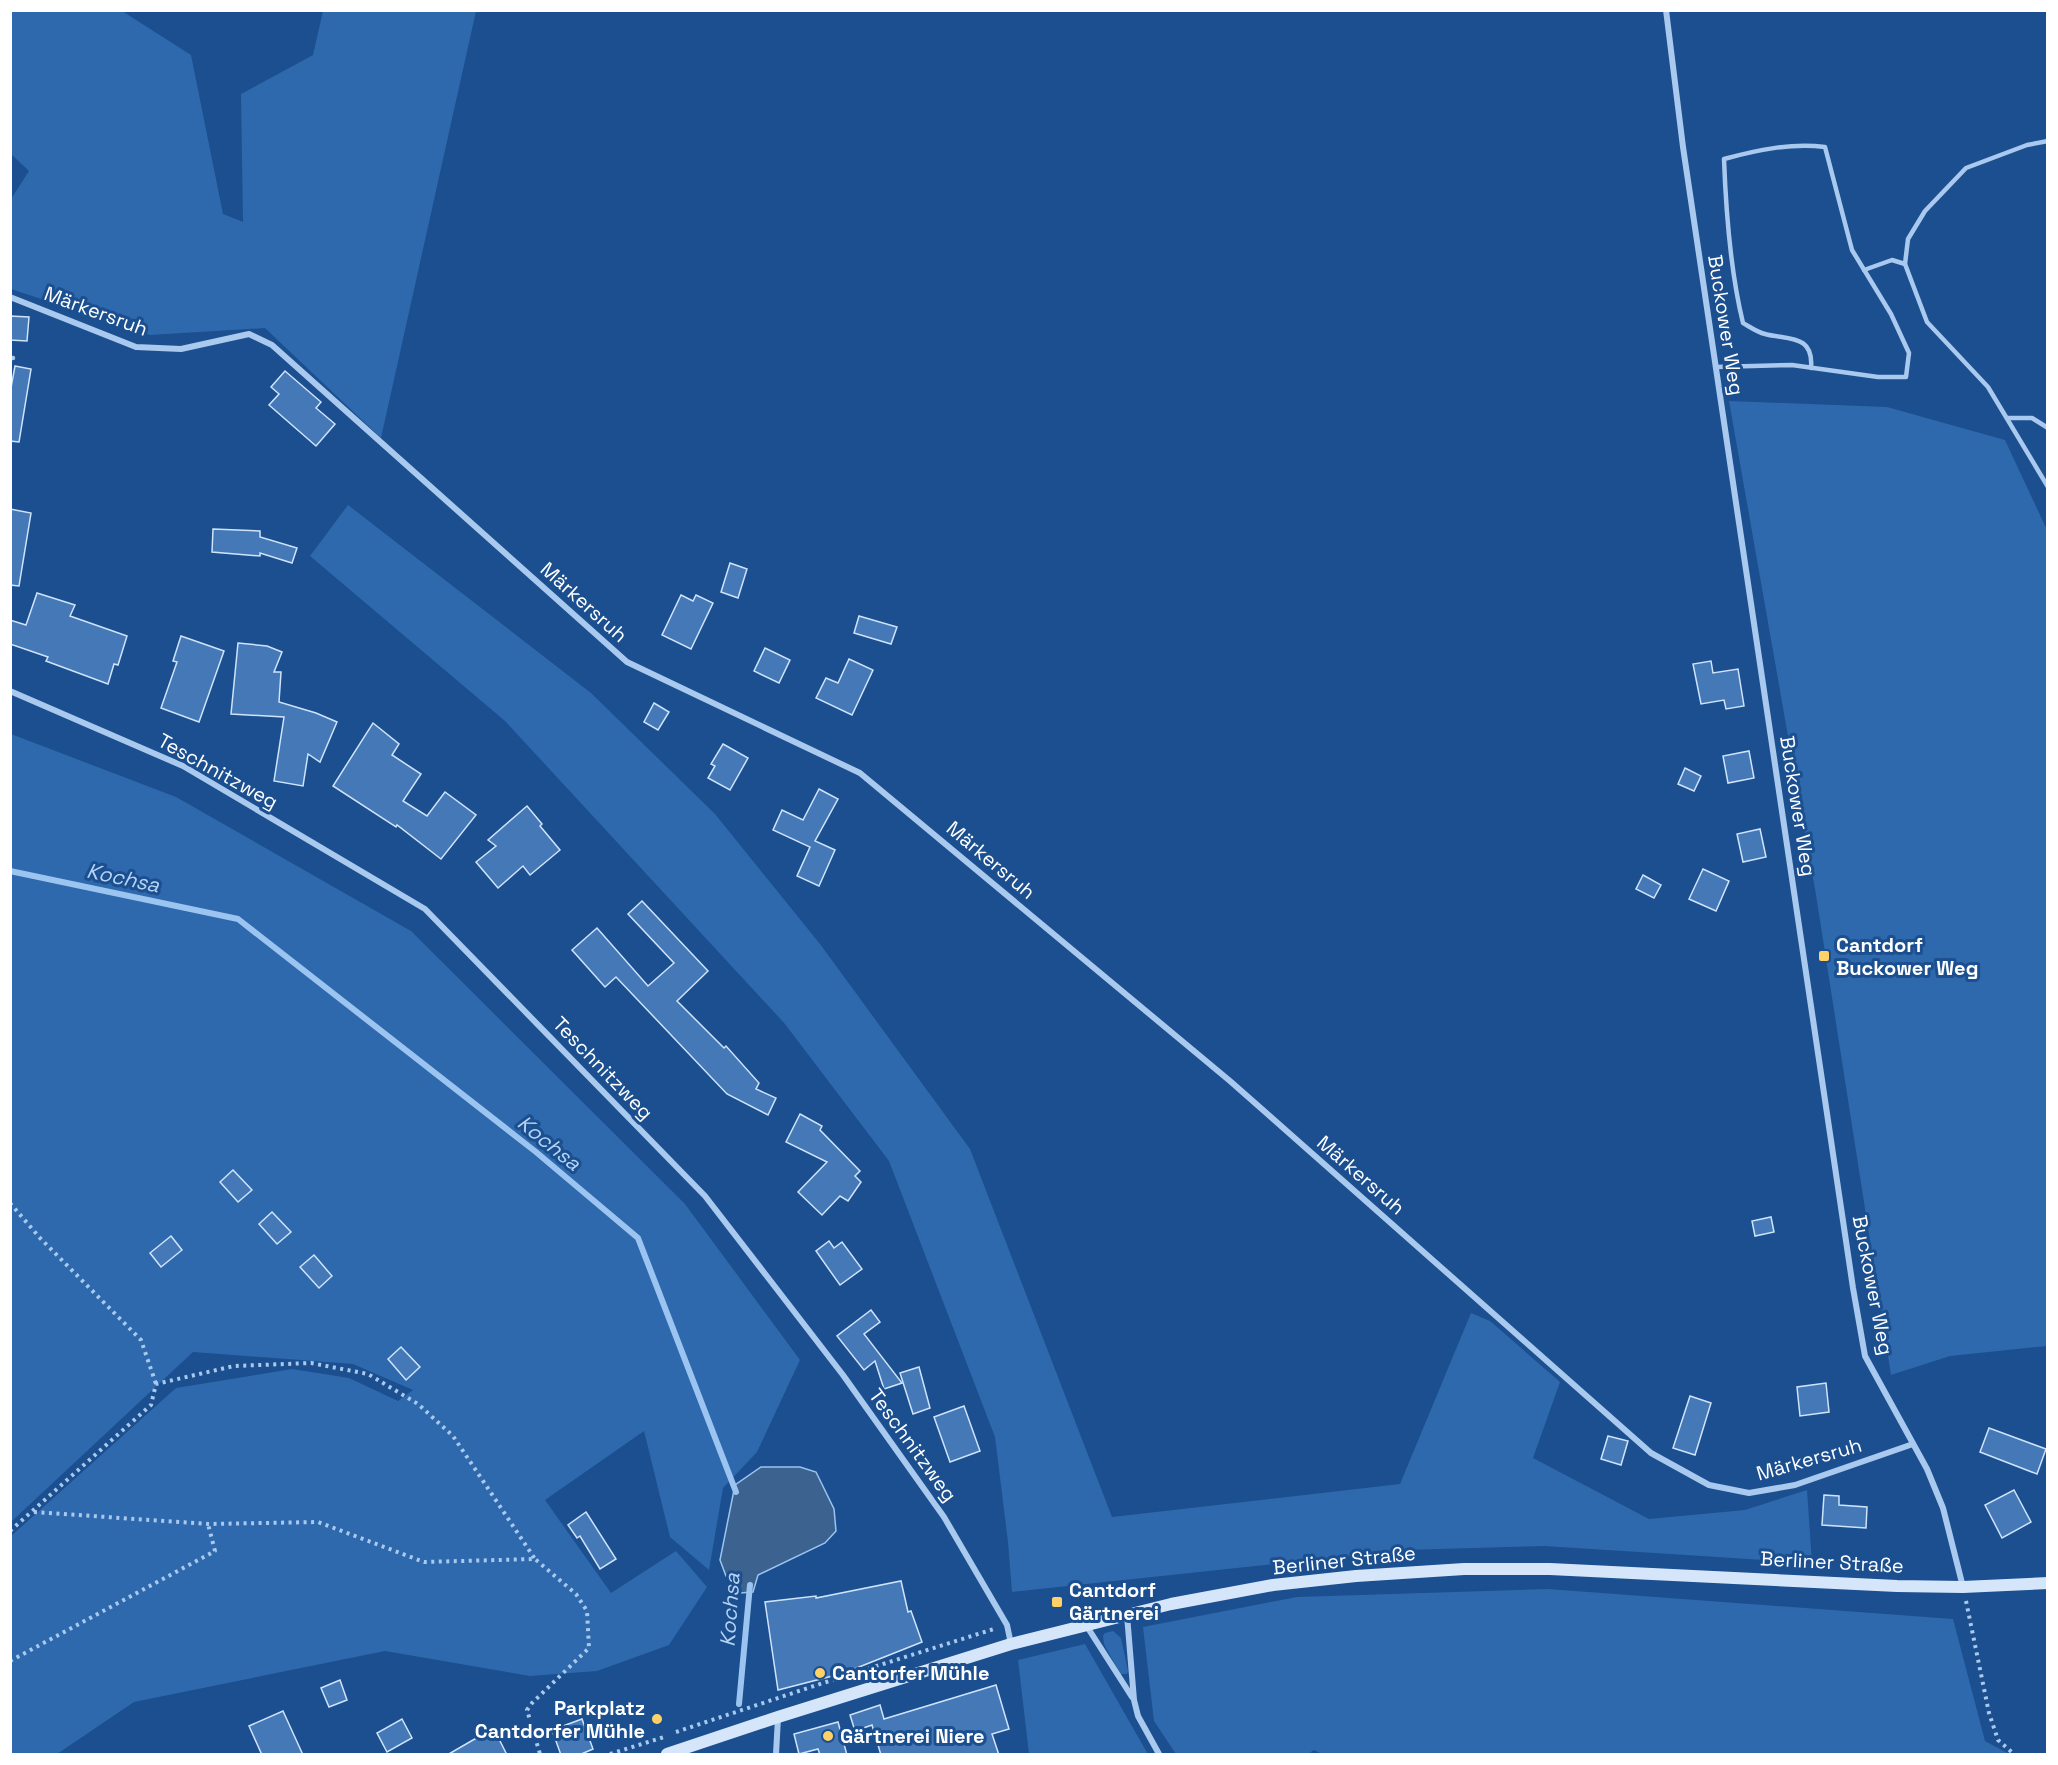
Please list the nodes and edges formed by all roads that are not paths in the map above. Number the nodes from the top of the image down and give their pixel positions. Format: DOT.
graph roads {
  1 [pos="1666,10"];
  2 [pos="2048,141"];
  3 [pos="1905,264"];
  4 [pos="1864,270"];
  5 [pos="10,297"];
  6 [pos="1716,367"];
  7 [pos="1811,368"];
  8 [pos="2007,418"];
  9 [pos="2048,428"];
  10 [pos="2048,487"];
  11 [pos="10,691"];
  12 [pos="1913,1444"];
  13 [pos="2048,1583"];
  14 [pos="1963,1587"];
  15 [pos="1127,1615"];
  16 [pos="1086,1624"];
  17 [pos="1011,1644"];
  18 [pos="1134,1701"];
  19 [pos="778,1717"];
  20 [pos="667,1755"];
  21 [pos="776,1755"];
  22 [pos="1159,1755"];
  1 -- 6 [label="street, Buckower Weg"];
  2 -- 3 [label="lane"];
  3 -- 4 [label="lane"];
  3 -- 8 [label="lane"];
  4 -- 7 [label="lane"];
  4 -- 7 [label="lane"];
  5 -- 12 [label="street, Märkersruh"];
  6 -- 7 [label="lane"];
  6 -- 12 [label="street, Buckower Weg"];
  8 -- 9 [label="lane"];
  8 -- 10 [label="lane"];
  11 -- 17 [label="street, Teschnitzweg"];
  12 -- 14 [label="street, Buckower Weg"];
  13 -- 14 [label="main road, Berliner Straße"];
  14 -- 15 [label="main road, Berliner Straße"];
  15 -- 16 [label="main road, Berliner Straße"];
  15 -- 18 [label="street"];
  16 -- 17 [label="main road, Berliner Straße"];
  16 -- 18 [label="street"];
  17 -- 19 [label="main road, Berliner Straße"];
  18 -- 22 [label="street"];
  19 -- 20 [label="main road, Berliner Straße"];
  19 -- 21 [label="street"];
}
